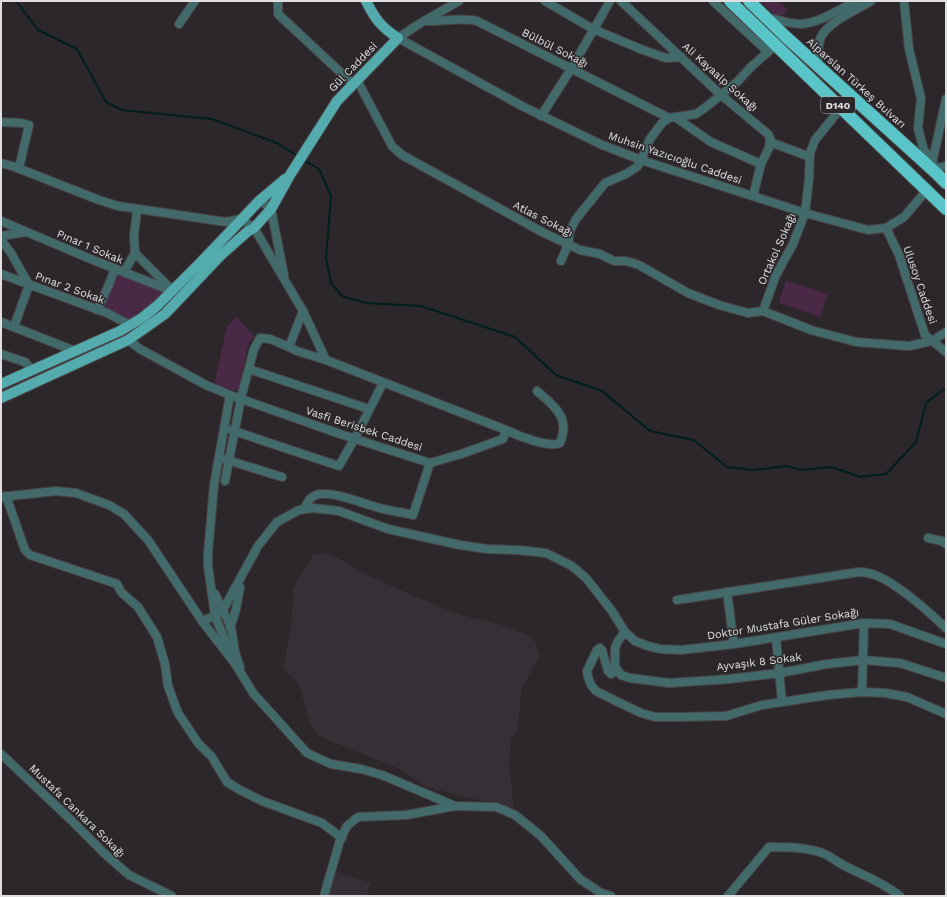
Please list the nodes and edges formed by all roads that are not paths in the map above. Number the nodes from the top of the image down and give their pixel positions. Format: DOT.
graph roads {
  1 [pos="195,1"];
  2 [pos="278,1"];
  3 [pos="366,1"];
  4 [pos="459,1"];
  5 [pos="545,1"];
  6 [pos="610,1"];
  7 [pos="622,1"];
  8 [pos="713,1"];
  9 [pos="730,1"];
  10 [pos="749,1"];
  11 [pos="856,1"];
  12 [pos="871,1"];
  13 [pos="904,1"];
  14 [pos="765,17"];
  15 [pos="425,21"];
  16 [pos="179,24"];
  17 [pos="593,29"];
  18 [pos="398,38"];
  19 [pos="772,49"];
  20 [pos="681,56"];
  21 [pos="819,67"];
  22 [pos="572,70"];
  23 [pos="355,82"];
  24 [pos="721,95"];
  25 [pos="946,99"];
  26 [pos="841,108"];
  27 [pos="541,116"];
  28 [pos="672,118"];
  29 [pos="1,122"];
  30 [pos="770,142"];
  31 [pos="810,157"];
  32 [pos="641,160"];
  33 [pos="1,164"];
  34 [pos="761,164"];
  35 [pos="19,168"];
  36 [pos="940,170"];
  37 [pos="290,175"];
  38 [pos="922,187"];
  39 [pos="753,196"];
  40 [pos="260,200"];
  41 [pos="271,209"];
  42 [pos="946,209"];
  43 [pos="137,210"];
  44 [pos="805,213"];
  45 [pos="241,220"];
  46 [pos="1,221"];
  47 [pos="254,228"];
  48 [pos="886,228"];
  49 [pos="27,232"];
  50 [pos="1,236"];
  51 [pos="1,240"];
  52 [pos="568,245"];
  53 [pos="135,253"];
  54 [pos="561,261"];
  55 [pos="115,269"];
  56 [pos="124,272"];
  57 [pos="1,274"];
  58 [pos="284,278"];
  59 [pos="29,285"];
  60 [pos="172,291"];
  61 [pos="97,310"];
  62 [pos="303,311"];
  63 [pos="762,312"];
  64 [pos="1,322"];
  65 [pos="130,325"];
  66 [pos="14,328"];
  67 [pos="142,331"];
  68 [pos="946,332"];
  69 [pos="129,339"];
  70 [pos="932,341"];
  71 [pos="289,347"];
  72 [pos="75,351"];
  73 [pos="946,352"];
  74 [pos="1,354"];
  75 [pos="326,360"];
  76 [pos="249,369"];
  77 [pos="32,370"];
  78 [pos="383,383"];
  79 [pos="1,384"];
  80 [pos="537,391"];
  81 [pos="230,396"];
  82 [pos="1,398"];
  83 [pos="241,398"];
  84 [pos="369,409"];
  85 [pos="225,428"];
  86 [pos="506,430"];
  87 [pos="235,431"];
  88 [pos="355,438"];
  89 [pos="219,457"];
  90 [pos="229,461"];
  91 [pos="430,462"];
  92 [pos="282,477"];
  93 [pos="225,481"];
  94 [pos="4,496"];
  95 [pos="304,509"];
  96 [pos="928,538"];
  97 [pos="946,544"];
  98 [pos="242,577"];
  99 [pos="210,582"];
  100 [pos="727,592"];
  101 [pos="677,600"];
  102 [pos="223,610"];
  103 [pos="215,616"];
  104 [pos="202,621"];
  105 [pos="864,623"];
  106 [pos="231,626"];
  107 [pos="946,628"];
  108 [pos="625,632"];
  109 [pos="222,633"];
  110 [pos="776,638"];
  111 [pos="734,644"];
  112 [pos="946,644"];
  113 [pos="863,660"];
  114 [pos="236,665"];
  115 [pos="617,670"];
  116 [pos="780,672"];
  117 [pos="946,678"];
  118 [pos="244,679"];
  119 [pos="862,692"];
  120 [pos="782,702"];
  121 [pos="946,714"];
  122 [pos="1,754"];
  123 [pos="455,806"];
  124 [pos="342,838"];
  125 [pos="172,896"];
  126 [pos="324,896"];
  127 [pos="611,896"];
  128 [pos="728,896"];
  129 [pos="900,896"];
  1 -- 16 [label="street"];
  2 -- 23 [label="street, Atlas Sokağı"];
  3 -- 18 [label="main road"];
  4 -- 15 [label="street, Gül Caddesi"];
  5 -- 17 [label="street"];
  6 -- 17 [label="street"];
  7 -- 20 [label="street, Ali Kayaalp Sokağı"];
  8 -- 19 [label="street"];
  9 -- 19 [label="highway, D140"];
  10 -- 14 [label="highway, Alparslan Türkeş Bulvarı / D140"];
  11 -- 14 [label="street"];
  12 -- 21 [label="street"];
  13 -- 36 [label="street"];
  14 -- 21 [label="highway, Alparslan Türkeş Bulvarı / D140"];
  15 -- 18 [label="street, Gül Caddesi"];
  15 -- 22 [label="street, Bülbül Sokağı"];
  17 -- 20 [label="street"];
  17 -- 22 [label="street"];
  18 -- 23 [label="main road, Gül Caddesi"];
  18 -- 27 [label="street, Muhsin Yazıcıoğlu Caddesi"];
  19 -- 24 [label="street"];
  19 -- 26 [label="highway, D140"];
  20 -- 24 [label="street, Ali Kayaalp Sokağı"];
  21 -- 36 [label="highway, Alparslan Türkeş Bulvarı / D140"];
  22 -- 27 [label="street"];
  22 -- 28 [label="street, Bülbül Sokağı"];
  23 -- 37 [label="main road, Gül Caddesi"];
  23 -- 52 [label="street, Atlas Sokağı"];
  24 -- 28 [label="street"];
  24 -- 30 [label="street, Ali Kayaalp Sokağı"];
  25 -- 36 [label="street"];
  26 -- 31 [label="street, Ortakol Sokağı"];
  26 -- 38 [label="highway, D140"];
  27 -- 32 [label="street, Muhsin Yazıcıoğlu Caddesi"];
  28 -- 32 [label="street"];
  28 -- 34 [label="street, Bülbül Sokağı"];
  29 -- 35 [label="street"];
  30 -- 31 [label="street"];
  30 -- 34 [label="street"];
  31 -- 44 [label="street, Ortakol Sokağı"];
  32 -- 39 [label="street, Muhsin Yazıcıoğlu Caddesi"];
  32 -- 52 [label="street"];
  33 -- 35 [label="street"];
  34 -- 39 [label="street"];
  35 -- 43 [label="street"];
  36 -- 38 [label="highway"];
  36 -- 38 [label="highway"];
  37 -- 40 [label="main road, Gül Caddesi"];
  37 -- 41 [label="main road, Gül Caddesi"];
  38 -- 42 [label="highway, D140"];
  38 -- 48 [label="street, Muhsin Yazıcıoğlu Caddesi"];
  39 -- 44 [label="street, Muhsin Yazıcıoğlu Caddesi"];
  40 -- 41 [label="street"];
  40 -- 45 [label="main road, Gül Caddesi"];
  41 -- 47 [label="main road, Gül Caddesi"];
  41 -- 58 [label="street"];
  43 -- 45 [label="street"];
  43 -- 53 [label="street"];
  44 -- 48 [label="street, Muhsin Yazıcıoğlu Caddesi"];
  44 -- 63 [label="street, Ortakol Sokağı"];
  45 -- 47 [label="street"];
  45 -- 60 [label="main road, Gül Caddesi"];
  46 -- 49 [label="street, Pınar 1 Sokak"];
  47 -- 58 [label="street"];
  47 -- 67 [label="main road, Gül Caddesi"];
  48 -- 70 [label="street, Ulusoy Caddesi"];
  49 -- 50 [label="street"];
  49 -- 55 [label="street, Pınar 1 Sokak"];
  51 -- 59 [label="street"];
  52 -- 54 [label="street"];
  52 -- 63 [label="street, Atlas Sokağı"];
  53 -- 56 [label="street"];
  53 -- 60 [label="street"];
  55 -- 56 [label="street, Pınar 1 Sokak"];
  55 -- 61 [label="street"];
  56 -- 60 [label="street, Pınar 1 Sokak"];
  57 -- 59 [label="street, Pınar 2 Sokak"];
  58 -- 62 [label="street"];
  59 -- 61 [label="street, Pınar 2 Sokak"];
  59 -- 66 [label="street"];
  60 -- 65 [label="main road, Gül Caddesi"];
  61 -- 65 [label="street, Pınar 2 Sokak"];
  62 -- 71 [label="street"];
  62 -- 75 [label="street"];
  63 -- 70 [label="street, Ulusoy Caddesi"];
  64 -- 66 [label="street"];
  65 -- 67 [label="main road"];
  65 -- 69 [label="main road"];
  65 -- 72 [label="main road, Gül Caddesi"];
  66 -- 72 [label="street"];
  67 -- 69 [label="main road, Gül Caddesi"];
  68 -- 70 [label="street"];
  69 -- 81 [label="street, Vasfi Berisbek Caddesi"];
  69 -- 82 [label="main road, Gül Caddesi"];
  70 -- 73 [label="street"];
  71 -- 75 [label="street"];
  71 -- 76 [label="street"];
  72 -- 77 [label="main road, Gül Caddesi"];
  74 -- 77 [label="street"];
  75 -- 78 [label="street"];
  76 -- 83 [label="street"];
  76 -- 84 [label="street"];
  77 -- 79 [label="main road, Gül Caddesi"];
  78 -- 84 [label="street"];
  78 -- 86 [label="street"];
  80 -- 86 [label="street"];
  81 -- 83 [label="street, Vasfi Berisbek Caddesi"];
  81 -- 85 [label="street"];
  83 -- 87 [label="street"];
  83 -- 88 [label="street, Vasfi Berisbek Caddesi"];
  84 -- 88 [label="street"];
  85 -- 87 [label="street"];
  85 -- 89 [label="street"];
  86 -- 91 [label="street, Vasfi Berisbek Caddesi"];
  87 -- 88 [label="street"];
  87 -- 90 [label="street"];
  88 -- 91 [label="street, Vasfi Berisbek Caddesi"];
  89 -- 90 [label="street"];
  89 -- 99 [label="street"];
  90 -- 92 [label="street"];
  90 -- 93 [label="street"];
  91 -- 95 [label="street"];
  94 -- 104 [label="street"];
  94 -- 124 [label="street"];
  95 -- 98 [label="street"];
  95 -- 108 [label="street"];
  96 -- 97 [label="street"];
  98 -- 102 [label="street"];
  98 -- 106 [label="street"];
  99 -- 102 [label="street"];
  99 -- 103 [label="street"];
  100 -- 101 [label="street"];
  100 -- 107 [label="street"];
  100 -- 111 [label="street"];
  102 -- 103 [label="street"];
  102 -- 106 [label="street"];
  103 -- 104 [label="street"];
  103 -- 109 [label="street"];
  104 -- 109 [label="street"];
  104 -- 114 [label="street"];
  105 -- 110 [label="street, Doktor Mustafa Güler Sokağı"];
  105 -- 112 [label="street, Doktor Mustafa Güler Sokağı"];
  105 -- 113 [label="street"];
  106 -- 109 [label="street"];
  106 -- 118 [label="street"];
  108 -- 111 [label="street, Doktor Mustafa Güler Sokağı"];
  108 -- 115 [label="street"];
  109 -- 114 [label="street"];
  110 -- 111 [label="street, Doktor Mustafa Güler Sokağı"];
  110 -- 116 [label="street"];
  113 -- 116 [label="street, Ayvaşık 8 Sokak"];
  113 -- 117 [label="street, Ayvaşık 8 Sokak"];
  113 -- 119 [label="street"];
  114 -- 118 [label="street"];
  115 -- 116 [label="street, Ayvaşık 8 Sokak"];
  115 -- 120 [label="street, Ayvaşık 8 Sokak"];
  116 -- 120 [label="street"];
  118 -- 123 [label="street"];
  119 -- 120 [label="street"];
  119 -- 121 [label="street"];
  122 -- 125 [label="street, Mustafa Cankara Sokağı"];
  123 -- 124 [label="street"];
  123 -- 127 [label="street"];
  124 -- 126 [label="street"];
  128 -- 129 [label="street"];
}
